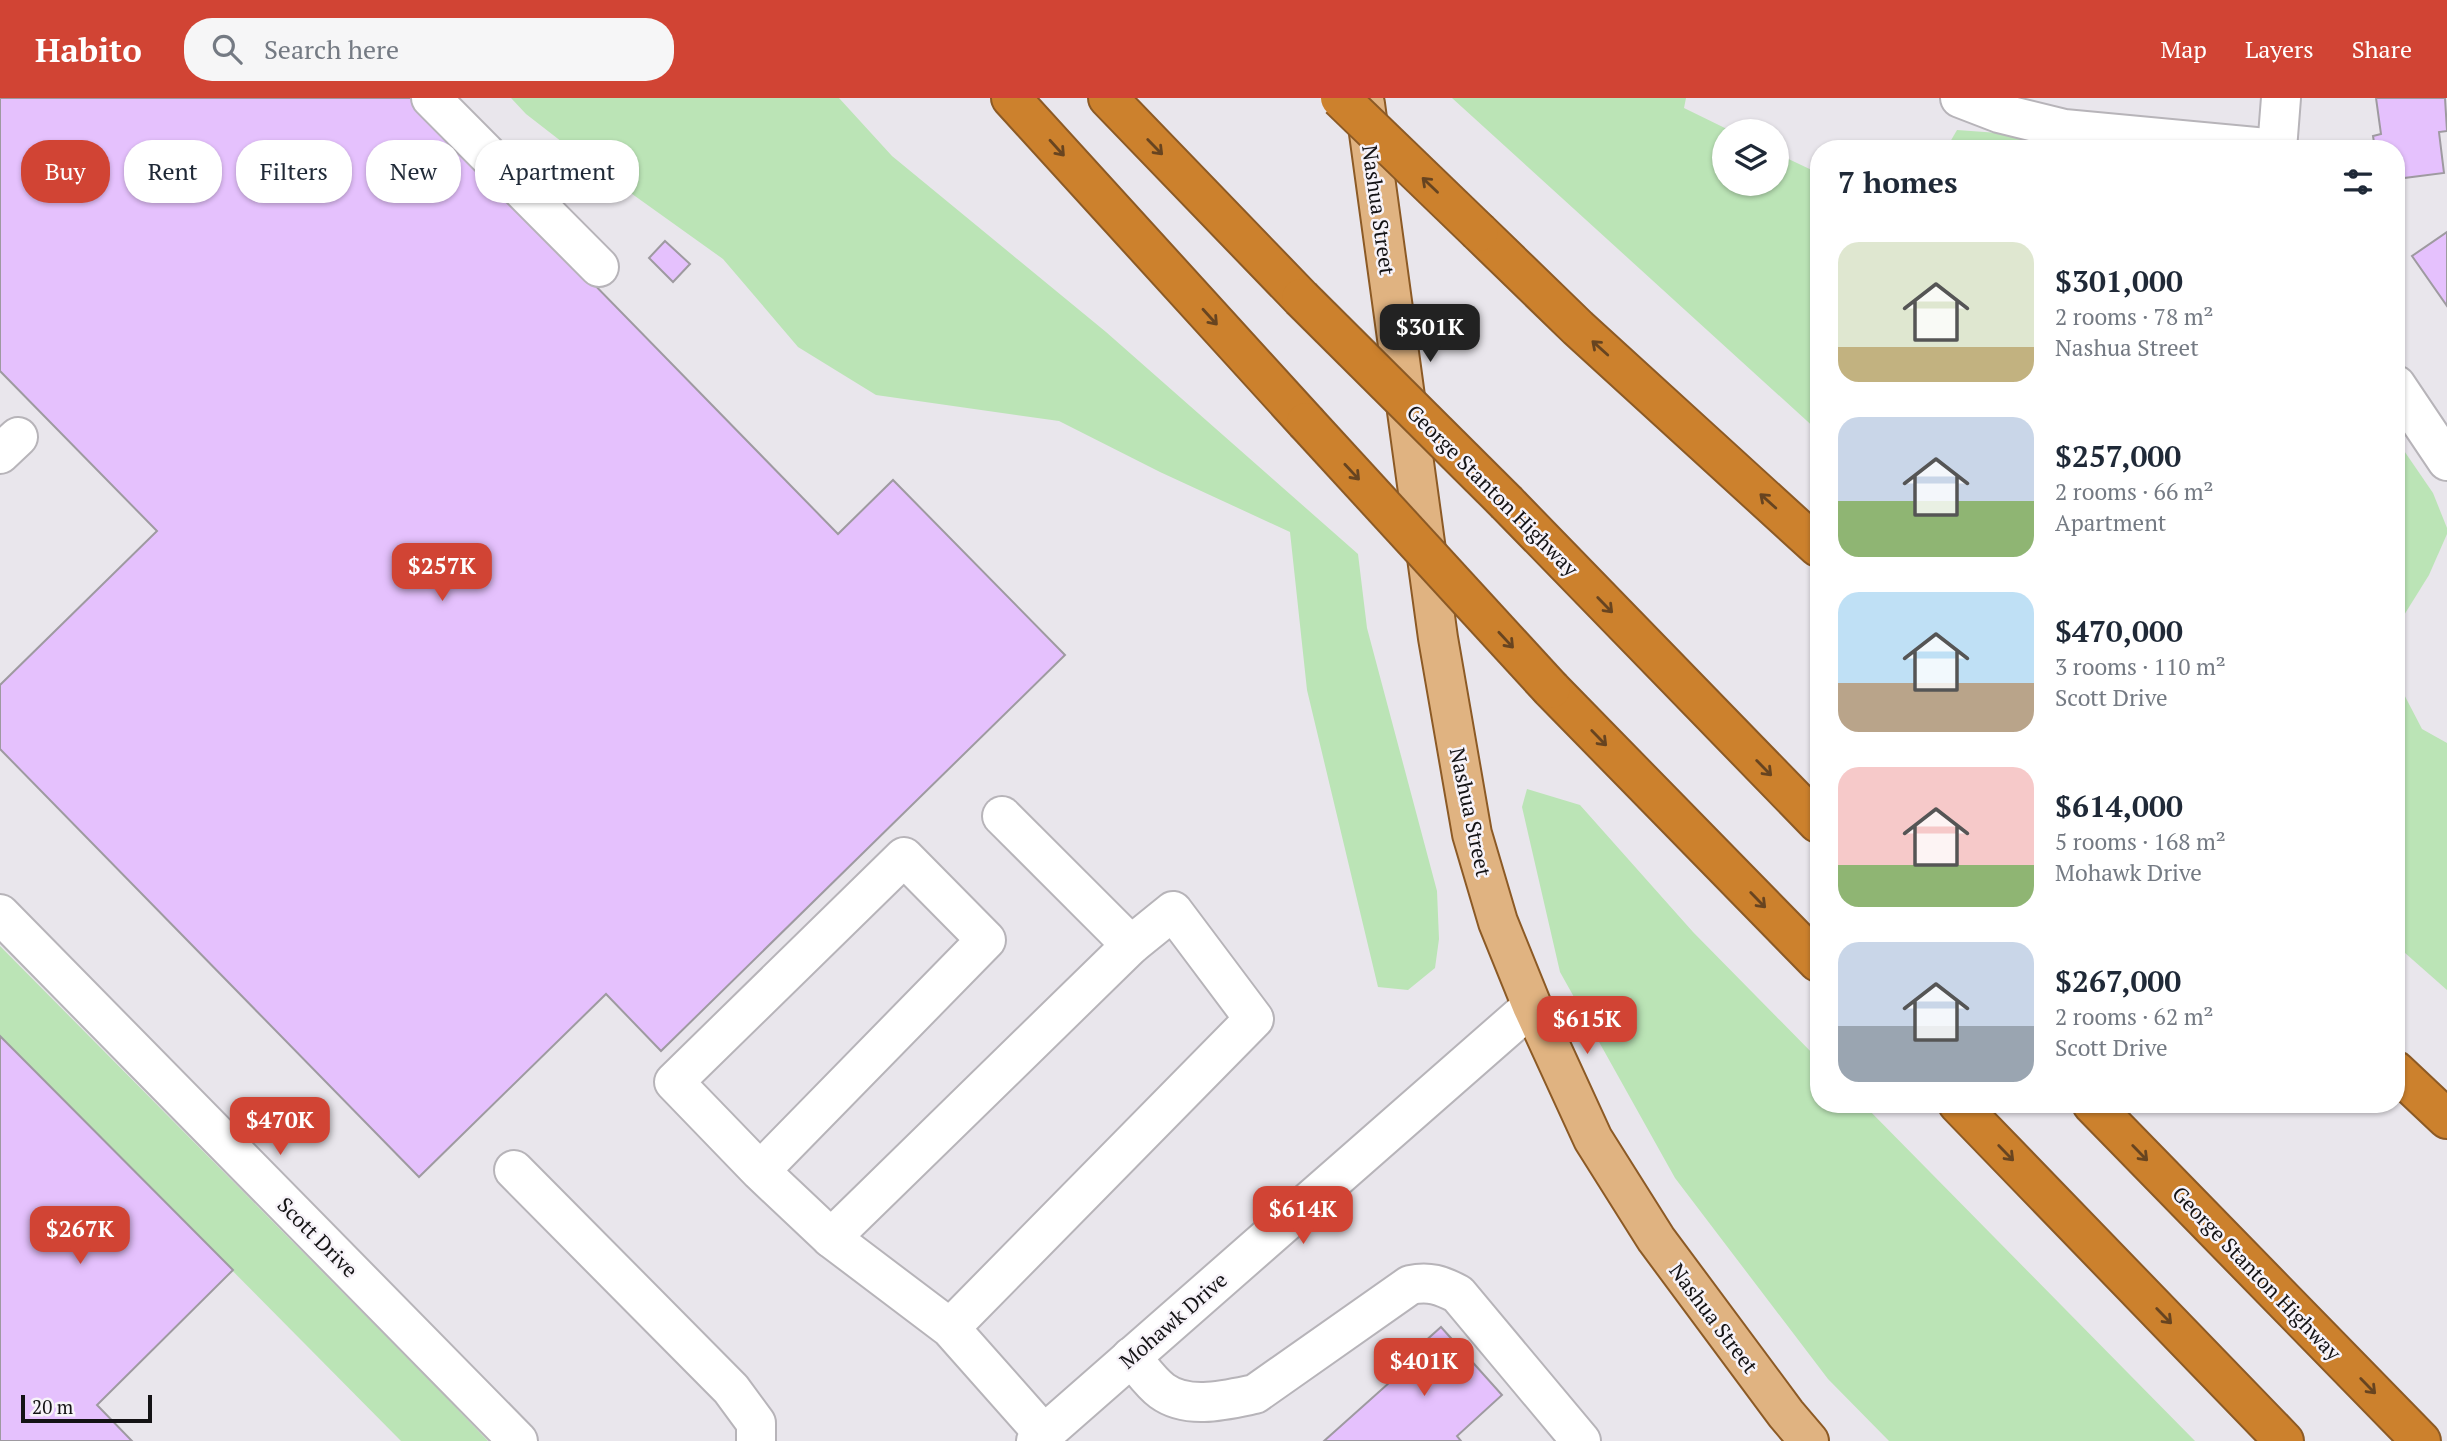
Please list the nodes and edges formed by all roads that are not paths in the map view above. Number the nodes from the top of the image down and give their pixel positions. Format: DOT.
graph roads {
  1 [pos="431,98"];
  2 [pos="1011,98"];
  3 [pos="1108,98"];
  4 [pos="1340,98"];
  5 [pos="1364,98"];
  6 [pos="1960,98"];
  7 [pos="2281,98"];
  8 [pos="2181,140"];
  9 [pos="2278,140"];
  10 [pos="599,267"];
  11 [pos="2405,398"];
  12 [pos="2447,461"];
  13 [pos="1810,540"];
  14 [pos="1810,815"];
  15 [pos="1002,816"];
  16 [pos="0,914"];
  17 [pos="1131,945"];
  18 [pos="1810,954"];
  19 [pos="1532,1006"];
  20 [pos="2405,1056"];
  21 [pos="2405,1079"];
  22 [pos="2447,1090"];
  23 [pos="1967,1113"];
  24 [pos="2101,1113"];
  25 [pos="2447,1119"];
  26 [pos="514,1170"];
  27 [pos="760,1171"];
  28 [pos="831,1238"];
  29 [pos="950,1328"];
  30 [pos="1131,1357"];
  31 [pos="1040,1437"];
  32 [pos="518,1441"];
  33 [pos="757,1441"];
  34 [pos="1581,1441"];
  35 [pos="1809,1441"];
  36 [pos="2284,1441"];
  37 [pos="2421,1441"];
  1 -- 10 [label="street"];
  2 -- 18 [label="highway, one-way, bridge"];
  3 -- 14 [label="highway, George Stanton Highway, one-way, bridge"];
  13 -- 4 [label="highway, one-way, bridge"];
  5 -- 19 [label="main road, Nashua Street"];
  6 -- 8 [label="street"];
  7 -- 9 [label="street"];
  11 -- 12 [label="street"];
  15 -- 17 [label="street"];
  16 -- 32 [label="street, Scott Drive"];
  17 -- 28 [label="street"];
  17 -- 29 [label="street"];
  19 -- 30 [label="street, Mohawk Drive"];
  19 -- 35 [label="main road, Nashua Street"];
  20 -- 22 [label="highway"];
  21 -- 25 [label="highway"];
  23 -- 36 [label="highway, one-way"];
  24 -- 37 [label="highway, George Stanton Highway, one-way"];
  26 -- 33 [label="street"];
  27 -- 27 [label="street"];
  27 -- 28 [label="street"];
  28 -- 29 [label="street"];
  29 -- 31 [label="street"];
  30 -- 31 [label="street, Mohawk Drive"];
  30 -- 34 [label="street"];
}
